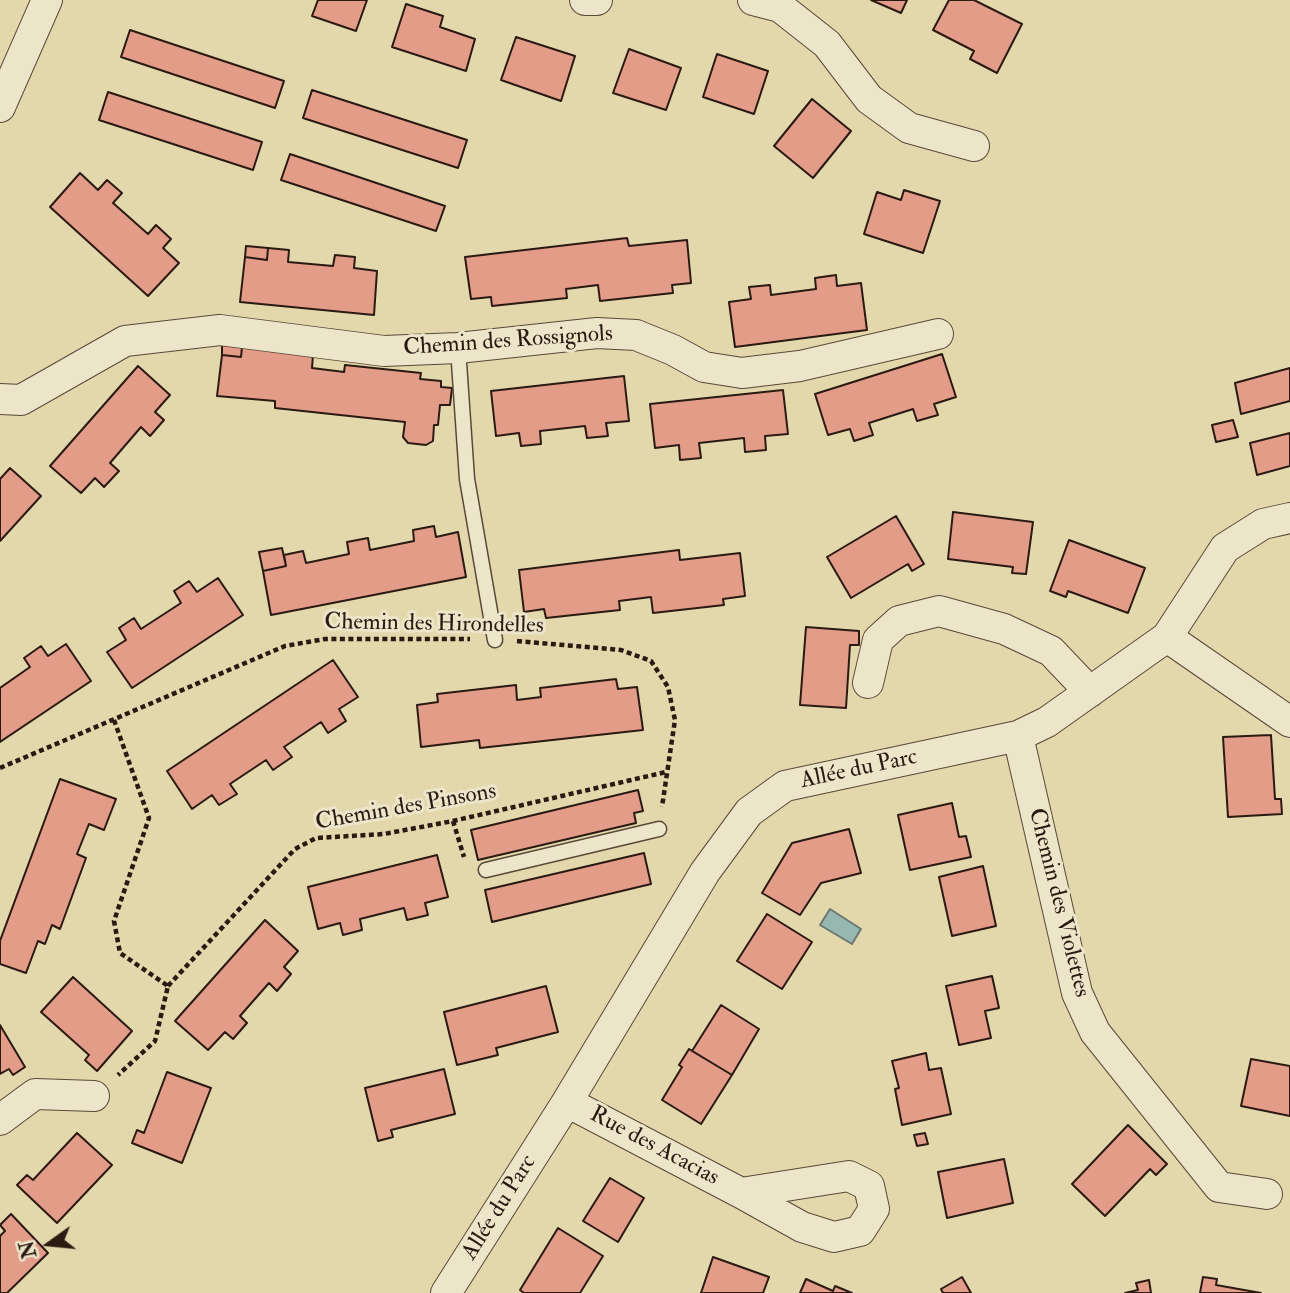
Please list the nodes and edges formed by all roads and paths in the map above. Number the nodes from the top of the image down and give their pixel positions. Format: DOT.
graph roads {
  1 [pos="47,0"];
  2 [pos="585,0"];
  3 [pos="597,0"];
  4 [pos="753,0"];
  5 [pos="0,107"];
  6 [pos="974,146"];
  7 [pos="938,334"];
  8 [pos="458,348"];
  9 [pos="0,399"];
  10 [pos="1290,518"];
  11 [pos="1167,637"];
  12 [pos="495,640"];
  13 [pos="868,682"];
  14 [pos="1090,692"];
  15 [pos="114,720"];
  16 [pos="1290,722"];
  17 [pos="1018,736"];
  18 [pos="0,768"];
  19 [pos="666,772"];
  20 [pos="659,829"];
  21 [pos="486,870"];
  22 [pos="168,986"];
  23 [pos="94,1096"];
  24 [pos="567,1102"];
  25 [pos="0,1120"];
  26 [pos="741,1193"];
  27 [pos="1267,1194"];
  28 [pos="446,1293"];
  1 -- 5 [label="street"];
  2 -- 3 [label="street"];
  4 -- 6 [label="street"];
  7 -- 8 [label="street, Chemin des Rossignols"];
  8 -- 9 [label="street, Chemin des Rossignols"];
  8 -- 12 [label="lane"];
  10 -- 11 [label="street, Allée du Parc"];
  11 -- 14 [label="street, Allée du Parc"];
  11 -- 16 [label="street"];
  12 -- 15 [label="path, Chemin des Hirondelles"];
  12 -- 19 [label="path, Chemin des Hirondelles"];
  13 -- 14 [label="street"];
  14 -- 17 [label="street, Allée du Parc"];
  15 -- 18 [label="path, Chemin des Hirondelles"];
  15 -- 22 [label="path"];
  17 -- 24 [label="street, Allée du Parc"];
  17 -- 27 [label="street, Chemin des Violettes"];
  19 -- 20 [label="path, Chemin des Hirondelles"];
  19 -- 22 [label="path, Chemin des Pinsons"];
  20 -- 21 [label="lane"];
  22 -- 23 [label="path"];
  23 -- 25 [label="street"];
  24 -- 26 [label="street, Rue des Acacias"];
  24 -- 28 [label="street, Allée du Parc"];
}
